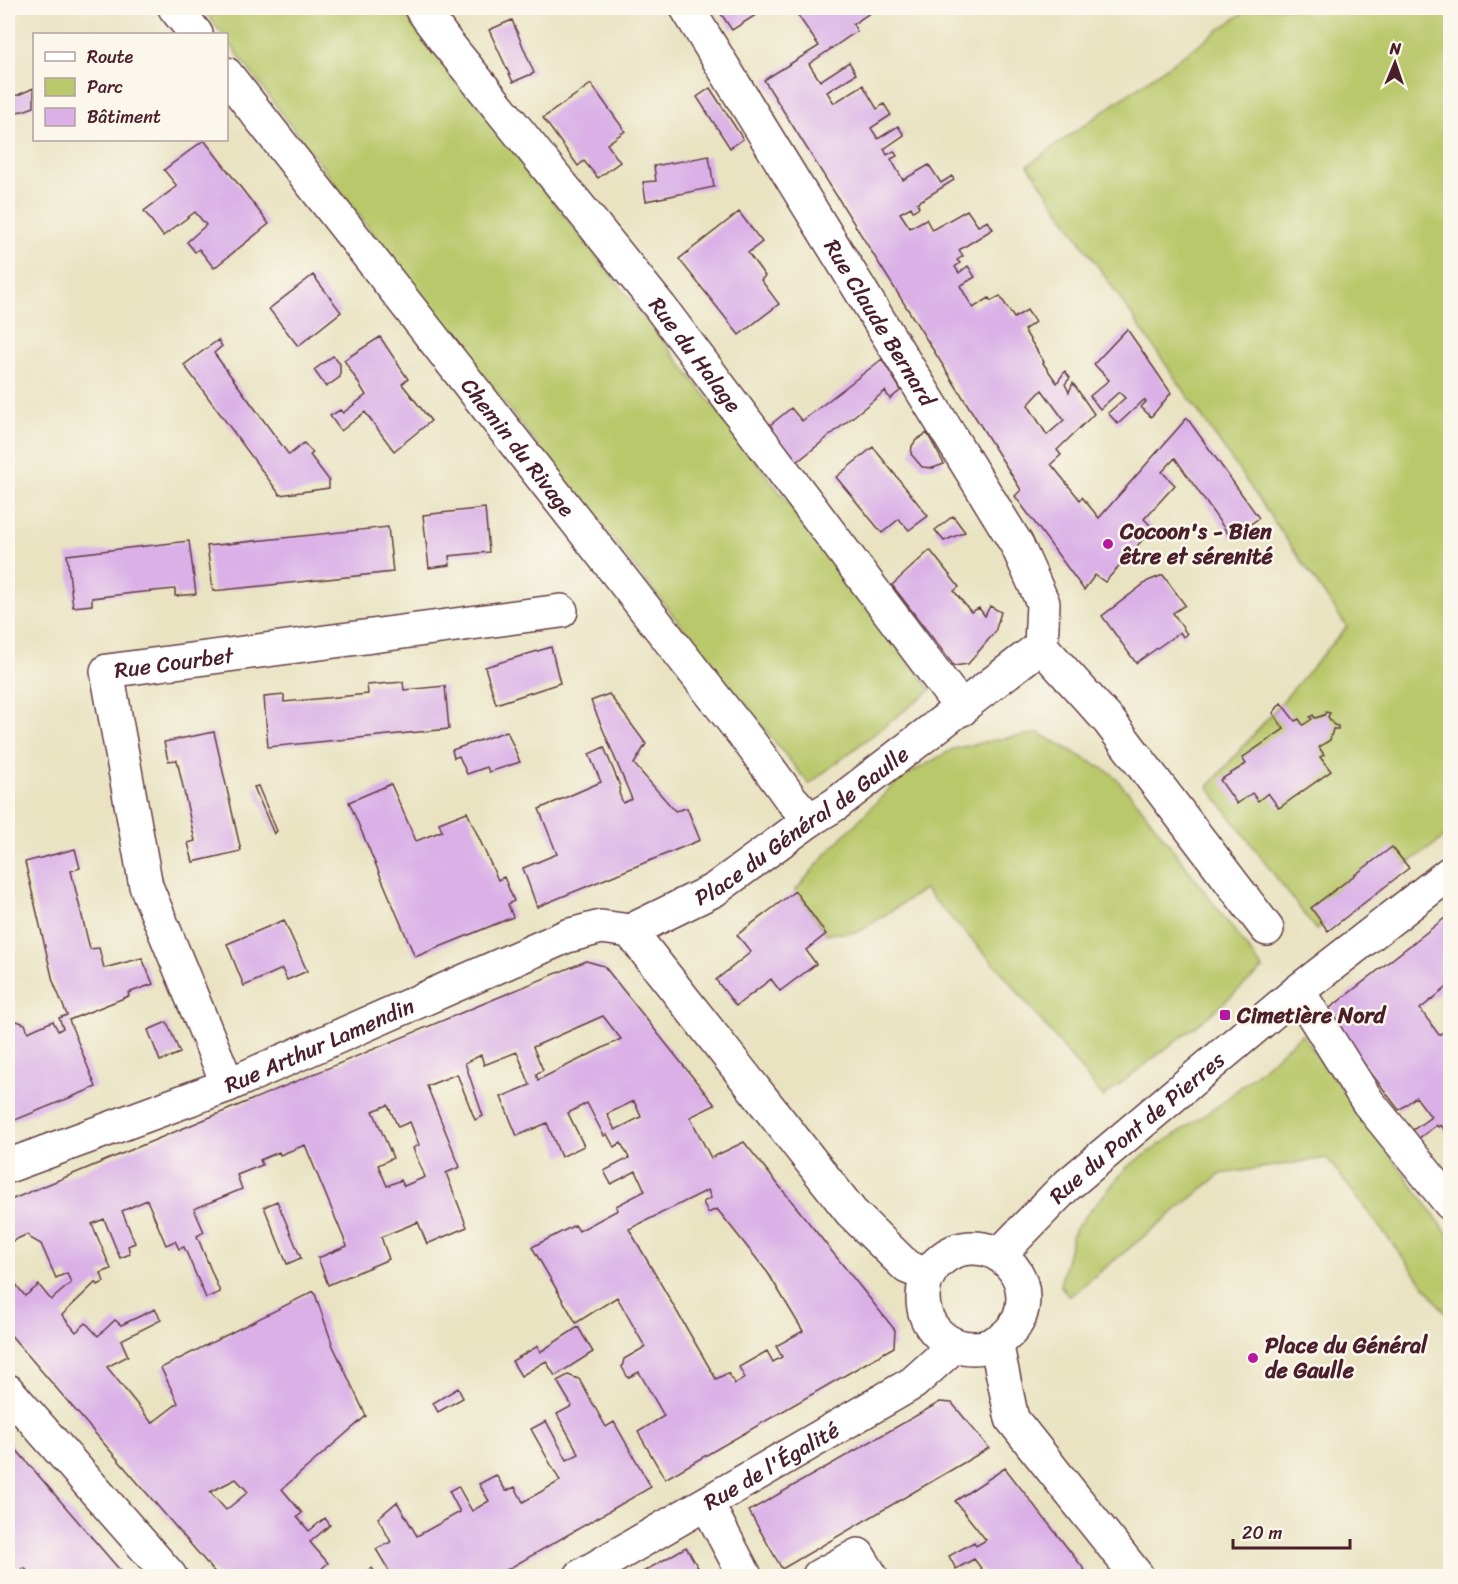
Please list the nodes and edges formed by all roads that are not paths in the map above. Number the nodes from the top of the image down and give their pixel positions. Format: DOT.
graph roads {
  1 [pos="175,8"];
  2 [pos="421,8"];
  3 [pos="687,8"];
  4 [pos="195,33"];
  5 [pos="228,77"];
  6 [pos="561,611"];
  7 [pos="1041,646"];
  8 [pos="950,718"];
  9 [pos="823,812"];
  10 [pos="1450,873"];
  11 [pos="1267,930"];
  12 [pos="630,931"];
  13 [pos="1298,991"];
  14 [pos="228,1084"];
  15 [pos="8,1166"];
  16 [pos="1450,1203"];
  17 [pos="999,1255"];
  18 [pos="927,1275"];
  19 [pos="996,1342"];
  20 [pos="955,1345"];
  21 [pos="8,1391"];
  22 [pos="707,1504"];
  23 [pos="170,1576"];
  24 [pos="581,1576"];
  25 [pos="745,1576"];
  26 [pos="819,1576"];
  27 [pos="871,1576"];
  28 [pos="1137,1576"];
  1 -- 4 [label="street"];
  2 -- 8 [label="street, Rue du Halage"];
  3 -- 7 [label="street, Rue Claude Bernard"];
  5 -- 9 [label="street, Chemin du Rivage"];
  6 -- 14 [label="street, Rue Courbet"];
  7 -- 8 [label="street, Place du Général de Gaulle"];
  7 -- 11 [label="street"];
  8 -- 9 [label="street, Place du Général de Gaulle"];
  9 -- 12 [label="street, Place du Général de Gaulle"];
  10 -- 13 [label="street, Rue du Pont de Pierres"];
  12 -- 14 [label="street, Rue Arthur Lamendin"];
  12 -- 18 [label="street"];
  13 -- 16 [label="street"];
  13 -- 17 [label="street, Rue du Pont de Pierres"];
  14 -- 15 [label="street, Rue Arthur Lamendin"];
  17 -- 18 [label="street"];
  17 -- 19 [label="street"];
  18 -- 20 [label="street"];
  19 -- 20 [label="street"];
  19 -- 28 [label="street"];
  20 -- 22 [label="street, Rue de l'Égalité"];
  21 -- 23 [label="street"];
  22 -- 24 [label="street, Rue de l'Égalité"];
  22 -- 25 [label="street"];
  26 -- 27 [label="street"];
}
